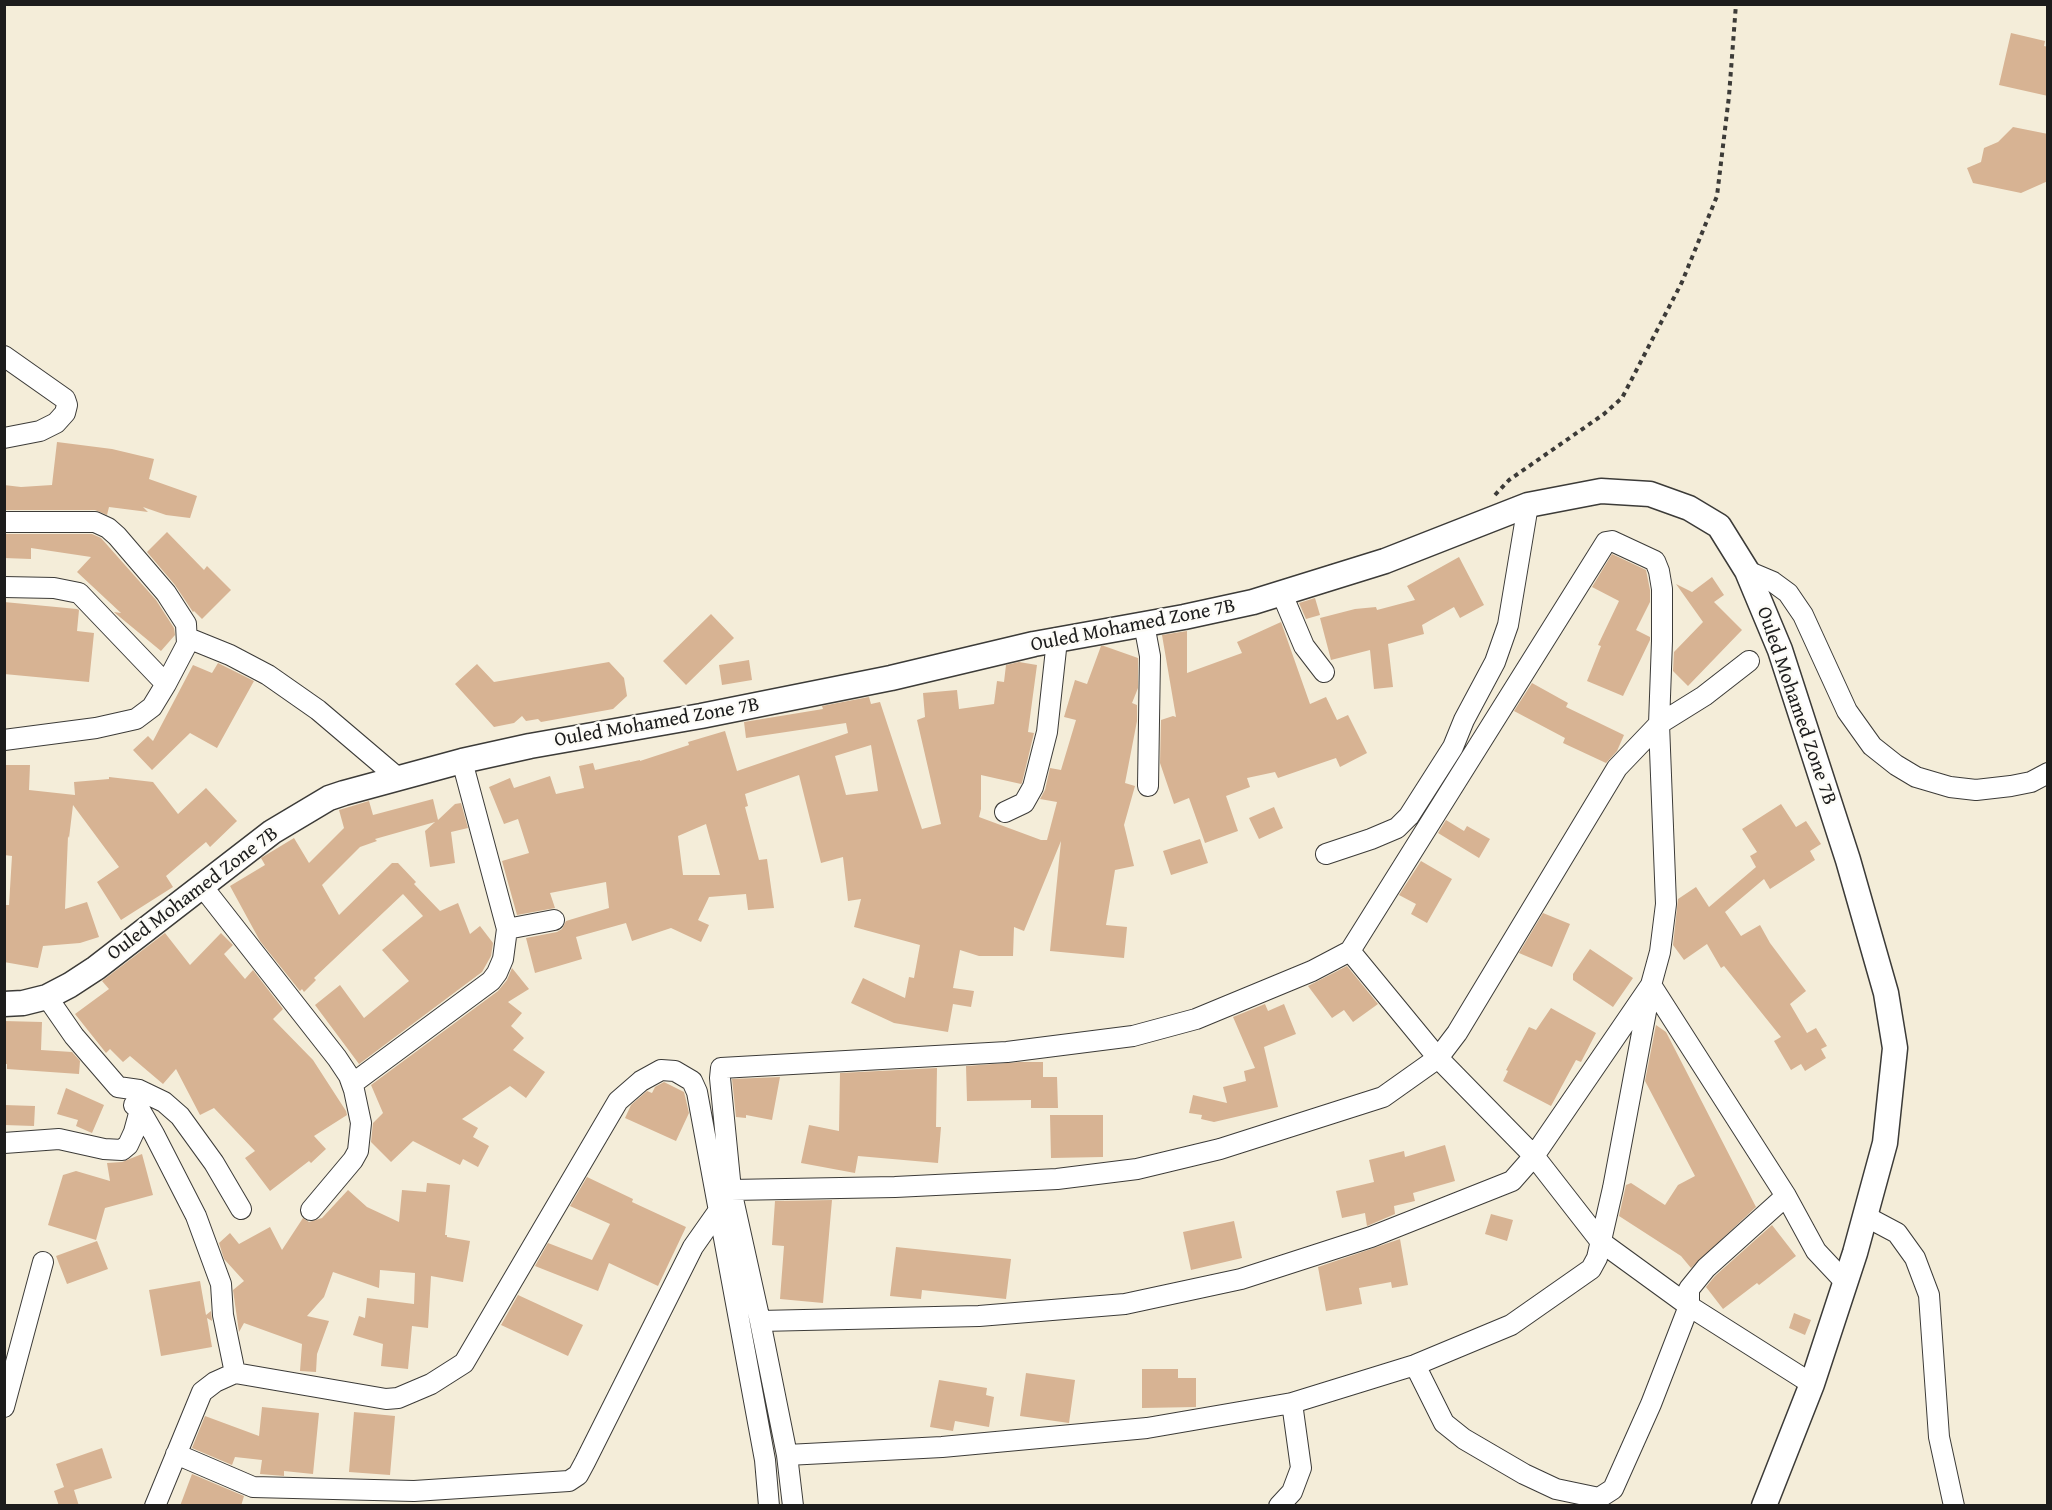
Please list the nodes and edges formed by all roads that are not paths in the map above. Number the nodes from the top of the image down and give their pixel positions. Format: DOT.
graph roads {
  1 [pos="4,356"];
  2 [pos="4,438"];
  3 [pos="1528,504"];
  4 [pos="4,522"];
  5 [pos="1747,571"];
  6 [pos="4,587"];
  7 [pos="1282,594"];
  8 [pos="1144,624"];
  9 [pos="188,638"];
  10 [pos="1057,640"];
  11 [pos="1749,661"];
  12 [pos="1324,672"];
  13 [pos="166,684"];
  14 [pos="1659,724"];
  15 [pos="4,740"];
  16 [pos="462,761"];
  17 [pos="2048,773"];
  18 [pos="398,778"];
  19 [pos="1148,786"];
  20 [pos="1005,812"];
  21 [pos="1326,854"];
  22 [pos="202,886"];
  23 [pos="554,920"];
  24 [pos="507,929"];
  25 [pos="1350,951"];
  26 [pos="1651,986"];
  27 [pos="47,997"];
  28 [pos="4,1004"];
  29 [pos="1438,1058"];
  30 [pos="352,1084"];
  31 [pos="118,1086"];
  32 [pos="140,1110"];
  33 [pos="4,1143"];
  34 [pos="1534,1156"];
  35 [pos="731,1190"];
  36 [pos="1786,1196"];
  37 [pos="241,1209"];
  38 [pos="310,1210"];
  39 [pos="719,1210"];
  40 [pos="1865,1216"];
  41 [pos="1601,1242"];
  42 [pos="43,1262"];
  43 [pos="1846,1283"];
  44 [pos="1689,1306"];
  45 [pos="760,1321"];
  46 [pos="1415,1365"];
  47 [pos="235,1373"];
  48 [pos="1812,1384"];
  49 [pos="1292,1403"];
  50 [pos="4,1407"];
  51 [pos="176,1454"];
  52 [pos="786,1455"];
  53 [pos="254,1496"];
  54 [pos="155,1506"];
  55 [pos="770,1506"];
  56 [pos="793,1506"];
  57 [pos="1279,1506"];
  58 [pos="1764,1506"];
  59 [pos="1954,1506"];
  1 -- 2 [label="street"];
  3 -- 5 [label="main road, Ouled Mohamed Zone 7B"];
  3 -- 7 [label="main road, Ouled Mohamed Zone 7B"];
  3 -- 21 [label="street"];
  4 -- 9 [label="street"];
  5 -- 17 [label="street"];
  5 -- 40 [label="main road, Ouled Mohamed Zone 7B"];
  6 -- 13 [label="street"];
  7 -- 8 [label="main road, Ouled Mohamed Zone 7B"];
  7 -- 12 [label="street"];
  8 -- 10 [label="main road, Ouled Mohamed Zone 7B"];
  8 -- 19 [label="street"];
  9 -- 13 [label="street"];
  9 -- 18 [label="street"];
  10 -- 16 [label="main road, Ouled Mohamed Zone 7B"];
  10 -- 20 [label="street"];
  11 -- 14 [label="street"];
  13 -- 15 [label="street"];
  14 -- 25 [label="street"];
  14 -- 26 [label="street"];
  14 -- 29 [label="street"];
  16 -- 18 [label="main road, Ouled Mohamed Zone 7B"];
  16 -- 24 [label="street"];
  18 -- 22 [label="main road, Ouled Mohamed Zone 7B"];
  22 -- 27 [label="main road, Ouled Mohamed Zone 7B"];
  22 -- 30 [label="street"];
  23 -- 24 [label="street"];
  24 -- 30 [label="street"];
  25 -- 29 [label="street"];
  25 -- 35 [label="street"];
  26 -- 34 [label="street"];
  26 -- 36 [label="street"];
  26 -- 41 [label="street"];
  27 -- 28 [label="main road"];
  27 -- 31 [label="street"];
  29 -- 34 [label="street"];
  29 -- 35 [label="street"];
  30 -- 38 [label="street"];
  31 -- 32 [label="street"];
  31 -- 37 [label="street"];
  32 -- 33 [label="street"];
  32 -- 47 [label="street"];
  34 -- 41 [label="street"];
  34 -- 45 [label="street"];
  35 -- 45 [label="street"];
  36 -- 43 [label="street"];
  36 -- 44 [label="street"];
  39 -- 47 [label="street"];
  39 -- 53 [label="street"];
  39 -- 55 [label="street"];
  40 -- 43 [label="main road, Ouled Mohamed Zone 7B"];
  40 -- 59 [label="street"];
  41 -- 44 [label="street"];
  41 -- 46 [label="street"];
  42 -- 50 [label="street"];
  43 -- 48 [label="main road, Ouled Mohamed Zone 7B"];
  44 -- 46 [label="street"];
  44 -- 48 [label="street"];
  45 -- 52 [label="street"];
  46 -- 49 [label="street"];
  47 -- 51 [label="street"];
  48 -- 58 [label="main road, Ouled Mohamed Zone 7B"];
  49 -- 52 [label="street"];
  49 -- 57 [label="street"];
  51 -- 53 [label="street"];
  51 -- 54 [label="street"];
  52 -- 56 [label="street"];
}
